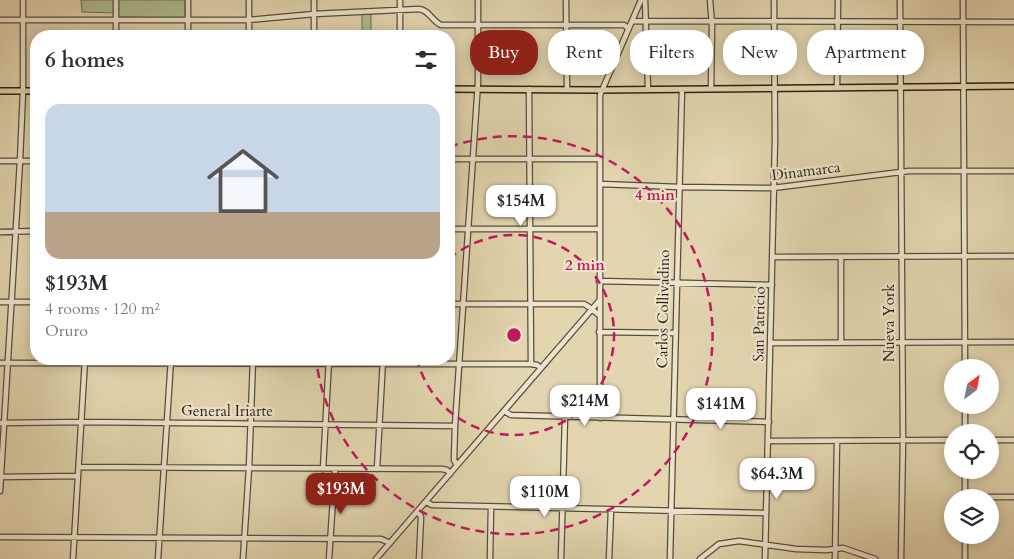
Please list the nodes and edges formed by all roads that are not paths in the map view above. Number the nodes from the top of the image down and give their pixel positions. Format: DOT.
graph roads {
  1 [pos="23,0"];
  2 [pos="116,0"];
  3 [pos="188,0"];
  4 [pos="249,0"];
  5 [pos="314,0"];
  6 [pos="400,0"];
  7 [pos="478,0"];
  8 [pos="566,0"];
  9 [pos="641,0"];
  10 [pos="645,0"];
  11 [pos="710,0"];
  12 [pos="774,0"];
  13 [pos="838,0"];
  14 [pos="900,0"];
  15 [pos="963,0"];
  16 [pos="400,9"];
  17 [pos="314,14"];
  18 [pos="116,19"];
  19 [pos="188,19"];
  20 [pos="0,20"];
  21 [pos="23,20"];
  22 [pos="249,20"];
  23 [pos="632,20"];
  24 [pos="647,20"];
  25 [pos="711,20"];
  26 [pos="838,20"];
  27 [pos="964,21"];
  28 [pos="774,22"];
  29 [pos="900,22"];
  30 [pos="1014,22"];
  31 [pos="478,25"];
  32 [pos="567,25"];
  33 [pos="628,28"];
  34 [pos="116,30"];
  35 [pos="188,30"];
  36 [pos="249,30"];
  37 [pos="314,30"];
  38 [pos="400,30"];
  39 [pos="963,86"];
  40 [pos="1014,86"];
  41 [pos="900,87"];
  42 [pos="837,88"];
  43 [pos="455,89"];
  44 [pos="478,89"];
  45 [pos="529,89"];
  46 [pos="567,89"];
  47 [pos="648,89"];
  48 [pos="682,89"];
  49 [pos="711,89"];
  50 [pos="775,89"];
  51 [pos="600,90"];
  52 [pos="0,91"];
  53 [pos="24,91"];
  54 [pos="30,91"];
  55 [pos="530,158"];
  56 [pos="455,159"];
  57 [pos="473,159"];
  58 [pos="600,159"];
  59 [pos="0,161"];
  60 [pos="20,161"];
  61 [pos="30,161"];
  62 [pos="964,170"];
  63 [pos="1014,171"];
  64 [pos="901,172"];
  65 [pos="600,184"];
  66 [pos="679,187"];
  67 [pos="773,188"];
  68 [pos="455,229"];
  69 [pos="467,229"];
  70 [pos="530,229"];
  71 [pos="599,229"];
  72 [pos="0,232"];
  73 [pos="16,232"];
  74 [pos="30,232"];
  75 [pos="964,256"];
  76 [pos="1014,256"];
  77 [pos="773,257"];
  78 [pos="841,257"];
  79 [pos="901,257"];
  80 [pos="599,281"];
  81 [pos="676,283"];
  82 [pos="772,286"];
  83 [pos="599,301"];
  84 [pos="0,302"];
  85 [pos="11,302"];
  86 [pos="30,302"];
  87 [pos="455,304"];
  88 [pos="462,304"];
  89 [pos="530,305"];
  90 [pos="592,308"];
  91 [pos="599,315"];
  92 [pos="599,332"];
  93 [pos="675,333"];
  94 [pos="841,342"];
  95 [pos="902,342"];
  96 [pos="965,342"];
  97 [pos="1014,342"];
  98 [pos="771,343"];
  99 [pos="965,359"];
  100 [pos="30,362"];
  101 [pos="0,363"];
  102 [pos="8,363"];
  103 [pos="455,364"];
  104 [pos="458,364"];
  105 [pos="531,364"];
  106 [pos="85,365"];
  107 [pos="171,365"];
  108 [pos="253,365"];
  109 [pos="329,365"];
  110 [pos="383,365"];
  111 [pos="541,368"];
  112 [pos="504,410"];
  113 [pos="565,417"];
  114 [pos="600,418"];
  115 [pos="674,419"];
  116 [pos="82,422"];
  117 [pos="769,422"];
  118 [pos="2,423"];
  119 [pos="167,423"];
  120 [pos="251,424"];
  121 [pos="325,424"];
  122 [pos="379,424"];
  123 [pos="455,426"];
  124 [pos="769,440"];
  125 [pos="903,440"];
  126 [pos="944,440"];
  127 [pos="999,440"];
  128 [pos="1014,440"];
  129 [pos="838,441"];
  130 [pos="457,465"];
  131 [pos="79,466"];
  132 [pos="163,467"];
  133 [pos="249,468"];
  134 [pos="323,469"];
  135 [pos="335,469"];
  136 [pos="377,469"];
  137 [pos="450,474"];
  138 [pos="78,476"];
  139 [pos="0,477"];
  140 [pos="0,492"];
  141 [pos="999,497"];
  142 [pos="1014,497"];
  143 [pos="426,502"];
  144 [pos="491,507"];
  145 [pos="562,509"];
  146 [pos="611,510"];
  147 [pos="418,511"];
  148 [pos="671,511"];
  149 [pos="766,514"];
  150 [pos="0,537"];
  151 [pos="74,537"];
  152 [pos="159,537"];
  153 [pos="244,538"];
  154 [pos="330,539"];
  155 [pos="390,543"];
  156 [pos="765,544"];
  157 [pos="965,544"];
  158 [pos="835,549"];
  159 [pos="73,559"];
  160 [pos="158,559"];
  161 [pos="243,559"];
  162 [pos="329,559"];
  163 [pos="376,559"];
  164 [pos="419,559"];
  165 [pos="490,559"];
  166 [pos="561,559"];
  167 [pos="609,559"];
  168 [pos="670,559"];
  169 [pos="700,559"];
  170 [pos="765,559"];
  171 [pos="835,559"];
  172 [pos="875,559"];
  173 [pos="901,559"];
  174 [pos="965,559"];
  1 -- 21 [label="street"];
  2 -- 18 [label="street"];
  3 -- 19 [label="street"];
  4 -- 22 [label="street"];
  5 -- 17 [label="street"];
  6 -- 16 [label="street"];
  7 -- 31 [label="street"];
  8 -- 32 [label="street"];
  9 -- 23 [label="street"];
  10 -- 24 [label="street"];
  11 -- 25 [label="street"];
  12 -- 28 [label="street, San Patricio"];
  13 -- 26 [label="street"];
  14 -- 29 [label="street, Nueva York"];
  15 -- 27 [label="street"];
  16 -- 17 [label="street"];
  16 -- 31 [label="street"];
  16 -- 38 [label="street"];
  17 -- 22 [label="street"];
  17 -- 37 [label="street"];
  18 -- 19 [label="street"];
  18 -- 21 [label="street"];
  18 -- 34 [label="street"];
  19 -- 22 [label="street"];
  19 -- 35 [label="street"];
  20 -- 21 [label="street"];
  21 -- 53 [label="street"];
  22 -- 36 [label="street"];
  23 -- 24 [label="street"];
  23 -- 33 [label="street"];
  24 -- 25 [label="street"];
  24 -- 47 [label="street"];
  25 -- 28 [label="street"];
  25 -- 49 [label="street"];
  26 -- 28 [label="street"];
  26 -- 29 [label="street"];
  26 -- 42 [label="street"];
  27 -- 29 [label="street"];
  27 -- 30 [label="street"];
  27 -- 39 [label="street"];
  28 -- 50 [label="street, San Patricio"];
  29 -- 41 [label="street, Nueva York"];
  31 -- 32 [label="street"];
  31 -- 44 [label="street"];
  32 -- 33 [label="street"];
  32 -- 46 [label="street"];
  33 -- 51 [label="street"];
  39 -- 40 [label="main road"];
  39 -- 41 [label="main road"];
  39 -- 62 [label="street"];
  41 -- 42 [label="main road"];
  41 -- 64 [label="street, Nueva York"];
  42 -- 50 [label="main road"];
  43 -- 44 [label="main road"];
  44 -- 45 [label="main road"];
  44 -- 57 [label="street"];
  45 -- 46 [label="main road"];
  45 -- 55 [label="street"];
  46 -- 51 [label="main road"];
  47 -- 48 [label="main road"];
  47 -- 51 [label="main road"];
  48 -- 49 [label="main road"];
  48 -- 66 [label="street, Carlos Collivadino"];
  49 -- 50 [label="main road"];
  50 -- 67 [label="street, San Patricio"];
  51 -- 58 [label="street"];
  52 -- 53 [label="main road"];
  53 -- 54 [label="main road"];
  53 -- 60 [label="street"];
  55 -- 57 [label="street"];
  55 -- 58 [label="street"];
  55 -- 70 [label="street"];
  56 -- 57 [label="street"];
  57 -- 69 [label="street"];
  58 -- 65 [label="street"];
  59 -- 60 [label="street"];
  60 -- 61 [label="street"];
  60 -- 73 [label="street"];
  62 -- 63 [label="street, Dinamarca"];
  62 -- 64 [label="street, Dinamarca"];
  62 -- 75 [label="street"];
  64 -- 67 [label="street, Dinamarca"];
  64 -- 79 [label="street, Nueva York"];
  65 -- 66 [label="street, Dinamarca"];
  65 -- 71 [label="street"];
  66 -- 67 [label="street, Dinamarca"];
  66 -- 81 [label="street, Carlos Collivadino"];
  67 -- 77 [label="street, San Patricio"];
  68 -- 69 [label="street"];
  69 -- 70 [label="street"];
  69 -- 88 [label="street"];
  70 -- 71 [label="street"];
  70 -- 89 [label="street"];
  71 -- 80 [label="street"];
  72 -- 73 [label="street"];
  73 -- 74 [label="street"];
  73 -- 85 [label="street"];
  75 -- 76 [label="street"];
  75 -- 79 [label="street"];
  75 -- 96 [label="street"];
  77 -- 78 [label="street"];
  77 -- 82 [label="street, San Patricio"];
  78 -- 79 [label="street"];
  78 -- 94 [label="street"];
  79 -- 95 [label="street, Nueva York"];
  80 -- 81 [label="street"];
  80 -- 83 [label="street"];
  81 -- 82 [label="street"];
  81 -- 93 [label="street, Carlos Collivadino"];
  82 -- 98 [label="street, San Patricio"];
  83 -- 90 [label="street"];
  83 -- 91 [label="street"];
  84 -- 85 [label="street"];
  85 -- 86 [label="street"];
  85 -- 102 [label="street"];
  87 -- 88 [label="street"];
  88 -- 89 [label="street"];
  88 -- 104 [label="street"];
  89 -- 90 [label="street"];
  89 -- 105 [label="street"];
  90 -- 91 [label="street"];
  90 -- 111 [label="street"];
  91 -- 92 [label="street"];
  92 -- 93 [label="street"];
  92 -- 114 [label="street"];
  93 -- 115 [label="street, Carlos Collivadino"];
  94 -- 95 [label="street"];
  94 -- 98 [label="street"];
  95 -- 96 [label="street"];
  95 -- 125 [label="street, Nueva York"];
  96 -- 97 [label="street"];
  96 -- 99 [label="street"];
  98 -- 117 [label="street, San Patricio"];
  100 -- 102 [label="street"];
  101 -- 102 [label="street"];
  102 -- 118 [label="street"];
  103 -- 104 [label="street"];
  104 -- 105 [label="street"];
  104 -- 123 [label="street"];
  105 -- 111 [label="street"];
  106 -- 116 [label="street"];
  107 -- 119 [label="street"];
  108 -- 120 [label="street"];
  109 -- 121 [label="street"];
  110 -- 122 [label="street"];
  111 -- 112 [label="street"];
  112 -- 113 [label="street"];
  112 -- 130 [label="street"];
  113 -- 114 [label="street"];
  113 -- 145 [label="street"];
  114 -- 115 [label="street"];
  115 -- 117 [label="street"];
  115 -- 148 [label="street, Carlos Collivadino"];
  116 -- 118 [label="street, General Iriarte"];
  116 -- 119 [label="street, General Iriarte"];
  116 -- 131 [label="street"];
  117 -- 124 [label="street, San Patricio"];
  118 -- 139 [label="street"];
  119 -- 120 [label="street, General Iriarte"];
  119 -- 132 [label="street"];
  120 -- 121 [label="street, General Iriarte"];
  120 -- 133 [label="street"];
  121 -- 122 [label="street, General Iriarte"];
  121 -- 134 [label="street"];
  122 -- 123 [label="street, General Iriarte"];
  122 -- 136 [label="street"];
  123 -- 130 [label="street"];
  124 -- 129 [label="street"];
  124 -- 149 [label="street, San Patricio"];
  125 -- 126 [label="street"];
  125 -- 129 [label="street"];
  125 -- 173 [label="street, Nueva York"];
  127 -- 128 [label="street"];
  129 -- 158 [label="street"];
  130 -- 137 [label="street"];
  131 -- 132 [label="street"];
  131 -- 138 [label="street"];
  132 -- 133 [label="street"];
  132 -- 152 [label="street"];
  133 -- 134 [label="street"];
  133 -- 153 [label="street"];
  134 -- 135 [label="street"];
  135 -- 136 [label="street"];
  135 -- 154 [label="street"];
  136 -- 137 [label="street"];
  137 -- 143 [label="street"];
  138 -- 139 [label="street"];
  138 -- 151 [label="street"];
  139 -- 140 [label="street"];
  141 -- 142 [label="street"];
  143 -- 144 [label="street"];
  143 -- 147 [label="street"];
  144 -- 145 [label="street"];
  144 -- 165 [label="street"];
  145 -- 146 [label="street"];
  145 -- 166 [label="street"];
  146 -- 148 [label="street"];
  146 -- 167 [label="street"];
  147 -- 155 [label="street"];
  147 -- 164 [label="street"];
  148 -- 149 [label="street"];
  148 -- 168 [label="street, Carlos Collivadino"];
  149 -- 156 [label="street, San Patricio"];
  150 -- 151 [label="street"];
  151 -- 152 [label="street"];
  151 -- 159 [label="street"];
  152 -- 153 [label="street"];
  152 -- 160 [label="street"];
  153 -- 154 [label="street"];
  153 -- 161 [label="street"];
  154 -- 155 [label="street"];
  154 -- 162 [label="street"];
  155 -- 163 [label="street"];
  156 -- 158 [label="street"];
  156 -- 169 [label="street"];
  156 -- 170 [label="street, San Patricio"];
  157 -- 174 [label="street"];
  158 -- 171 [label="street"];
  158 -- 172 [label="street"];
}
